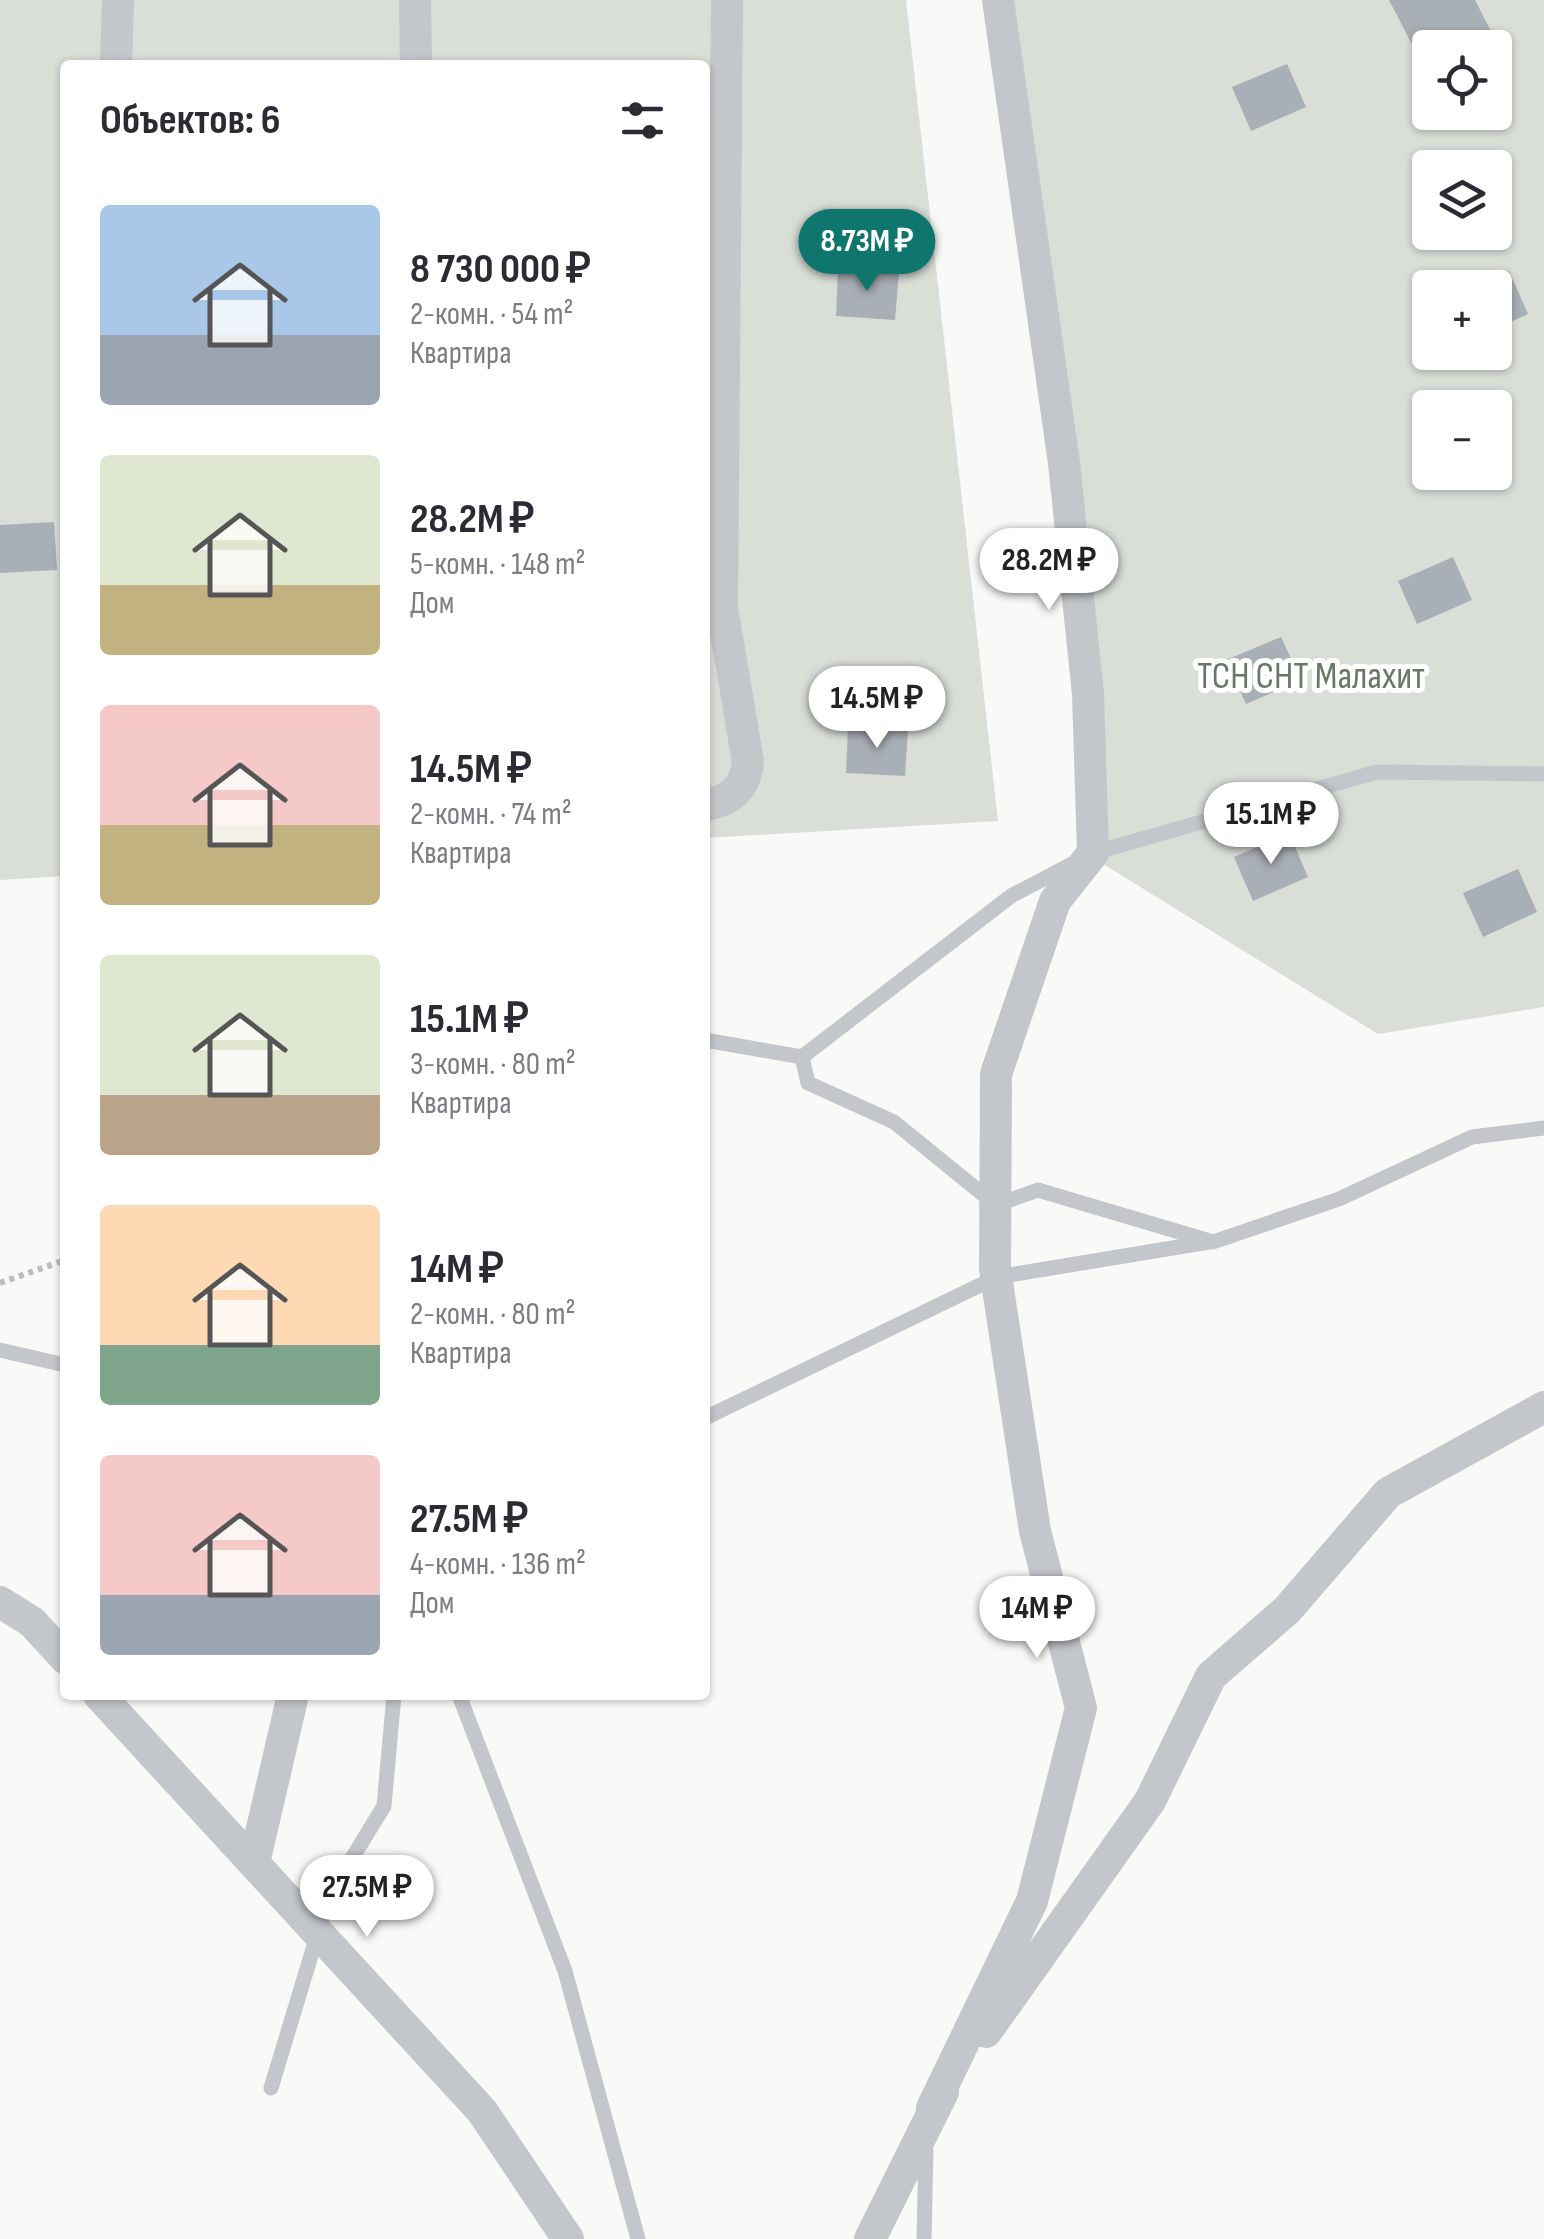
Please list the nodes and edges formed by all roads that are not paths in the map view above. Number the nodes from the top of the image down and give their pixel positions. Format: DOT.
graph roads {
  1 [pos="118,0"];
  2 [pos="414,0"];
  3 [pos="727,0"];
  4 [pos="998,0"];
  5 [pos="116,60"];
  6 [pos="416,60"];
  7 [pos="1544,774"];
  8 [pos="710,803"];
  9 [pos="1093,853"];
  10 [pos="710,1041"];
  11 [pos="802,1056"];
  12 [pos="1544,1128"];
  13 [pos="996,1205"];
  14 [pos="1213,1242"];
  15 [pos="997,1277"];
  16 [pos="0,1350"];
  17 [pos="60,1364"];
  18 [pos="1544,1407"];
  19 [pos="710,1416"];
  20 [pos="0,1602"];
  21 [pos="60,1653"];
  22 [pos="104,1700"];
  23 [pos="292,1700"];
  24 [pos="394,1700"];
  25 [pos="461,1700"];
  26 [pos="254,1863"];
  27 [pos="318,1933"];
  28 [pos="272,2088"];
  29 [pos="932,2108"];
  30 [pos="568,2239"];
  31 [pos="638,2239"];
  32 [pos="870,2239"];
  33 [pos="924,2239"];
  1 -- 5 [label="street"];
  2 -- 6 [label="street"];
  3 -- 8 [label="street"];
  4 -- 9 [label="street"];
  7 -- 9 [label="lane"];
  9 -- 11 [label="lane"];
  9 -- 13 [label="street"];
  10 -- 11 [label="lane"];
  11 -- 13 [label="lane"];
  12 -- 14 [label="lane"];
  13 -- 14 [label="lane"];
  13 -- 15 [label="street"];
  14 -- 15 [label="lane"];
  15 -- 19 [label="lane"];
  15 -- 29 [label="street"];
  16 -- 17 [label="lane"];
  18 -- 29 [label="street"];
  20 -- 21 [label="street"];
  22 -- 26 [label="street"];
  23 -- 26 [label="street"];
  24 -- 27 [label="lane"];
  25 -- 31 [label="lane"];
  26 -- 27 [label="street"];
  27 -- 28 [label="lane"];
  27 -- 30 [label="street"];
  29 -- 32 [label="street"];
  29 -- 33 [label="lane"];
}
